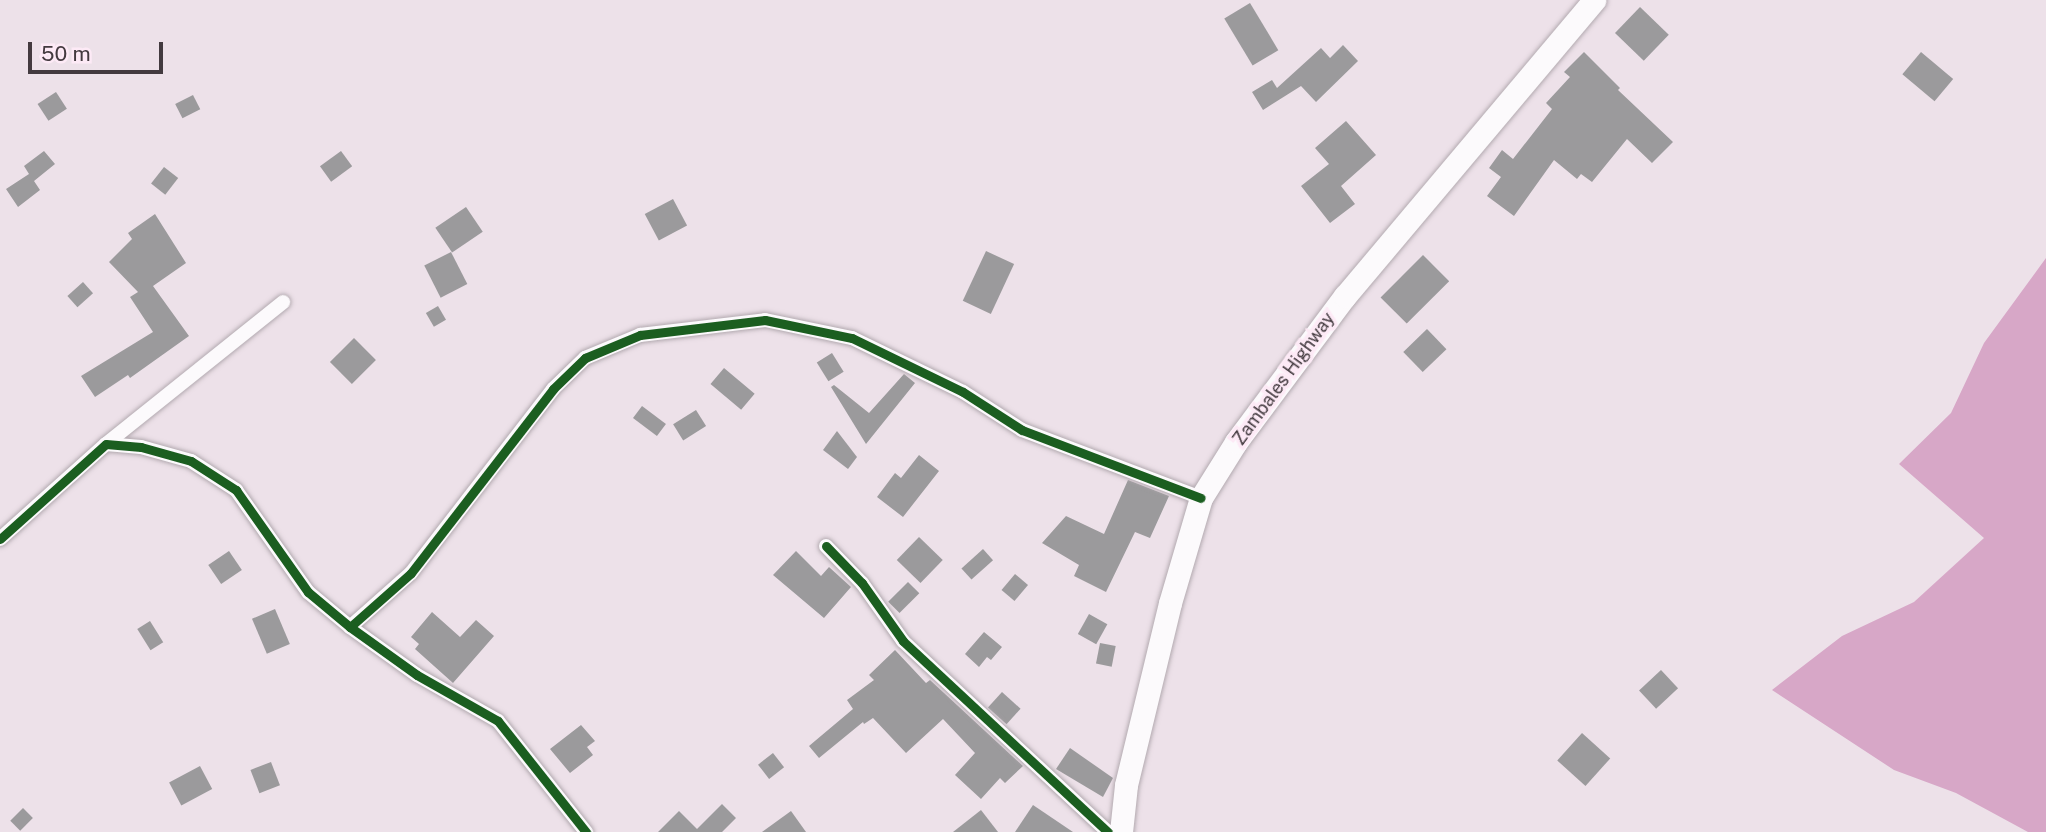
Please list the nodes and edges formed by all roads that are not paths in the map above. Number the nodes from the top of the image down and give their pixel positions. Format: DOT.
graph roads {
  1 [pos="1594,0"];
  2 [pos="283,302"];
  3 [pos="106,444"];
  4 [pos="1201,498"];
  5 [pos="0,539"];
  6 [pos="826,546"];
  7 [pos="350,627"];
  8 [pos="586,832"];
  9 [pos="1108,832"];
  10 [pos="1121,832"];
  1 -- 4 [label="main road, Zambales Highway"];
  2 -- 3 [label="street"];
  3 -- 5 [label="street"];
  3 -- 7 [label="street"];
  4 -- 7 [label="street"];
  4 -- 10 [label="main road, Zambales Highway"];
  6 -- 9 [label="street"];
  7 -- 8 [label="street"];
}
